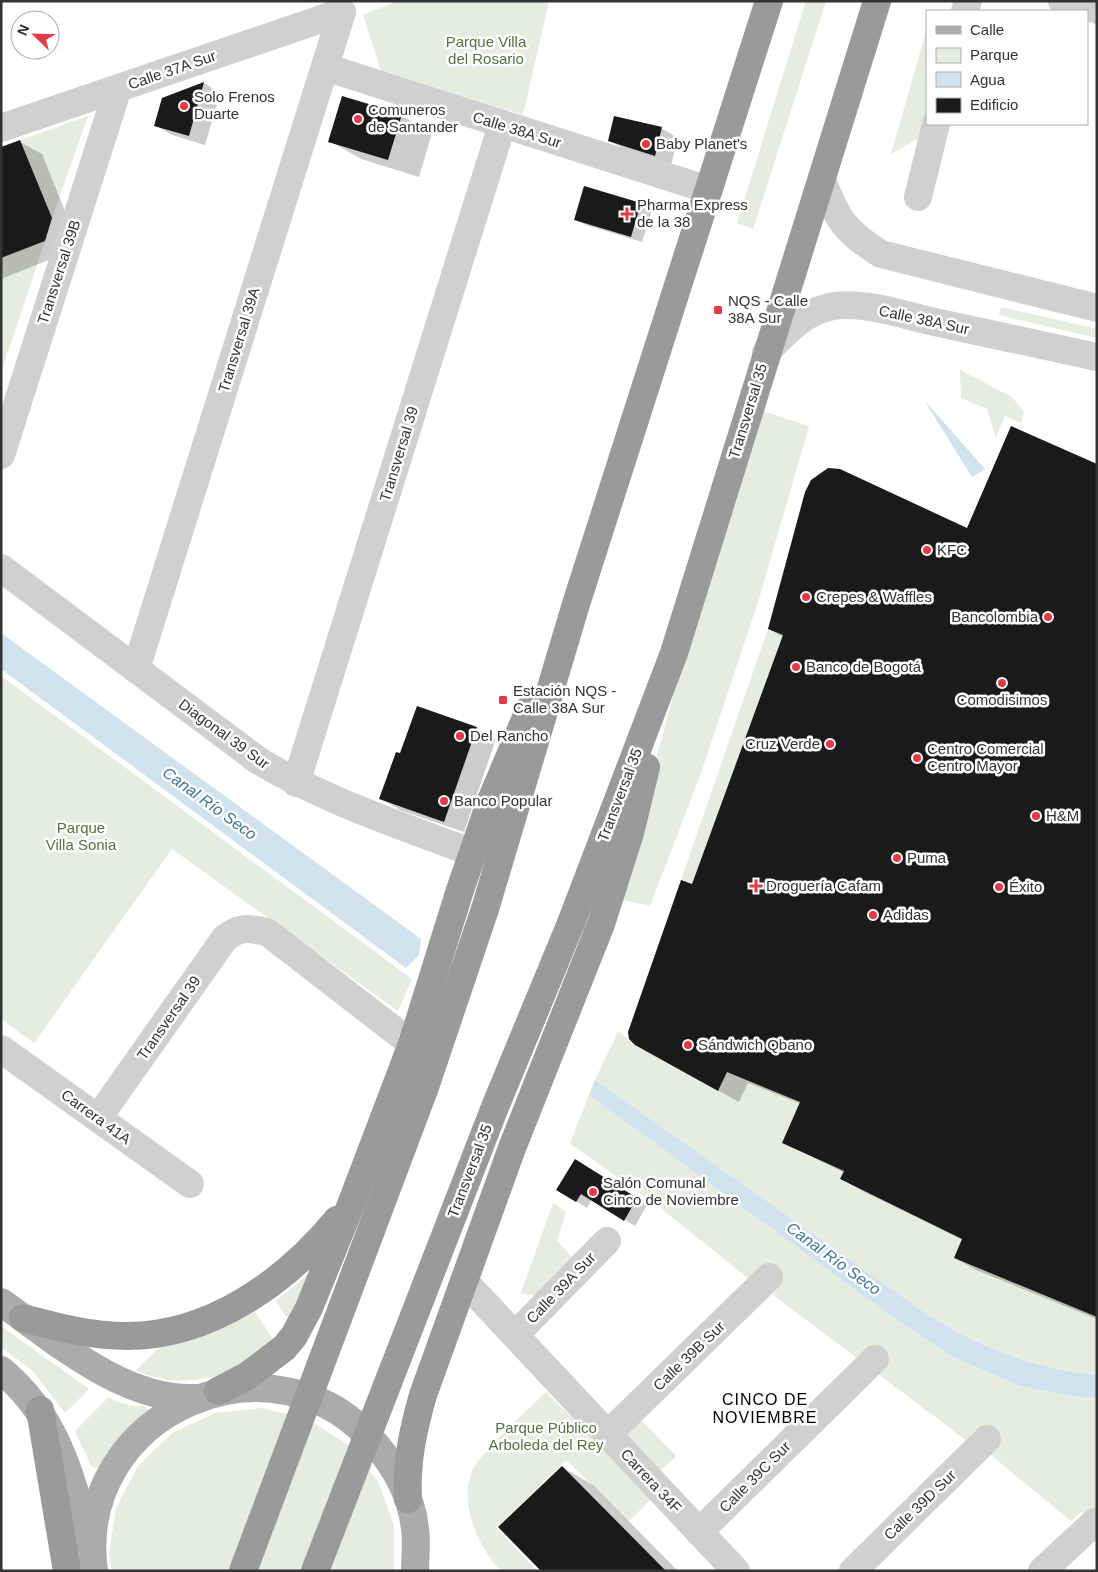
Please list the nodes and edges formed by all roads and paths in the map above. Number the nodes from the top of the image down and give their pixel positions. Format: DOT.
graph roads {
  1 [pos="769,1"];
  2 [pos="877,1"];
  3 [pos="1062,1"];
  4 [pos="340,6"];
  5 [pos="1097,10"];
  6 [pos="325,67"];
  7 [pos="118,88"];
  8 [pos="502,125"];
  9 [pos="936,125"];
  10 [pos="1,128"];
  11 [pos="822,180"];
  12 [pos="710,190"];
  13 [pos="918,197"];
  14 [pos="1097,308"];
  15 [pos="766,353"];
  16 [pos="1097,357"];
  17 [pos="1,455"];
  18 [pos="1,568"];
  19 [pos="576,604"];
  20 [pos="674,653"];
  21 [pos="136,668"];
  22 [pos="296,783"];
  23 [pos="473,853"];
  24 [pos="412,1044"];
  25 [pos="1,1049"];
  26 [pos="98,1118"];
  27 [pos="190,1184"];
  28 [pos="352,1202"];
  29 [pos="607,1241"];
  30 [pos="769,1277"];
  31 [pos="464,1281"];
  32 [pos="12,1310"];
  33 [pos="515,1335"];
  34 [pos="875,1359"];
  35 [pos="1,1370"];
  36 [pos="207,1395"];
  37 [pos="40,1410"];
  38 [pos="608,1434"];
  39 [pos="987,1439"];
  40 [pos="408,1499"];
  41 [pos="1095,1522"];
  42 [pos="415,1529"];
  43 [pos="699,1532"];
  44 [pos="93,1563"];
  45 [pos="67,1571"];
  46 [pos="243,1571"];
  47 [pos="315,1571"];
  48 [pos="415,1571"];
  49 [pos="436,1571"];
  50 [pos="736,1571"];
  51 [pos="853,1571"];
  52 [pos="1042,1571"];
  1 -- 12 [label="highway"];
  2 -- 11 [label="highway, Transversal 35"];
  3 -- 5 [label="street"];
  4 -- 6 [label="street, Transversal 39A"];
  4 -- 7 [label="street, Calle 37A Sur"];
  6 -- 8 [label="street, Calle 38A Sur"];
  6 -- 21 [label="street, Transversal 39A"];
  7 -- 10 [label="street, Calle 37A Sur"];
  7 -- 17 [label="street, Transversal 39B"];
  8 -- 12 [label="street, Calle 38A Sur"];
  8 -- 22 [label="street, Transversal 39"];
  9 -- 13 [label="street"];
  11 -- 14 [label="street"];
  11 -- 15 [label="highway, Transversal 35"];
  12 -- 19 [label="highway"];
  15 -- 16 [label="street, Calle 38A Sur"];
  15 -- 20 [label="highway, Transversal 35"];
  18 -- 21 [label="street, Diagonal 39 Sur"];
  19 -- 23 [label="highway"];
  19 -- 46 [label="highway, bridge"];
  20 -- 31 [label="highway"];
  20 -- 47 [label="highway, Transversal 35, bridge"];
  21 -- 22 [label="street, Diagonal 39 Sur"];
  22 -- 23 [label="street, Diagonal 39 Sur"];
  23 -- 24 [label="highway"];
  24 -- 26 [label="street, Transversal 39"];
  24 -- 28 [label="highway"];
  25 -- 26 [label="street, Carrera 41A"];
  26 -- 27 [label="street, Carrera 41A"];
  28 -- 32 [label="highway"];
  28 -- 36 [label="highway"];
  29 -- 33 [label="street, Calle 39A Sur"];
  30 -- 38 [label="street, Calle 39B Sur"];
  31 -- 33 [label="street, Carrera 34F"];
  31 -- 40 [label="highway"];
  32 -- 36 [label="main road"];
  33 -- 38 [label="street, Carrera 34F"];
  34 -- 43 [label="street, Calle 39C Sur"];
  35 -- 37 [label="main road"];
  36 -- 40 [label="main road"];
  36 -- 44 [label="main road"];
  37 -- 44 [label="main road"];
  37 -- 45 [label="highway"];
  38 -- 43 [label="street, Carrera 34F"];
  39 -- 51 [label="street, Calle 39D Sur"];
  40 -- 42 [label="main road"];
  41 -- 52 [label="street"];
  42 -- 48 [label="main road"];
  42 -- 49 [label="main road"];
  43 -- 50 [label="street, Carrera 34F"];
}
